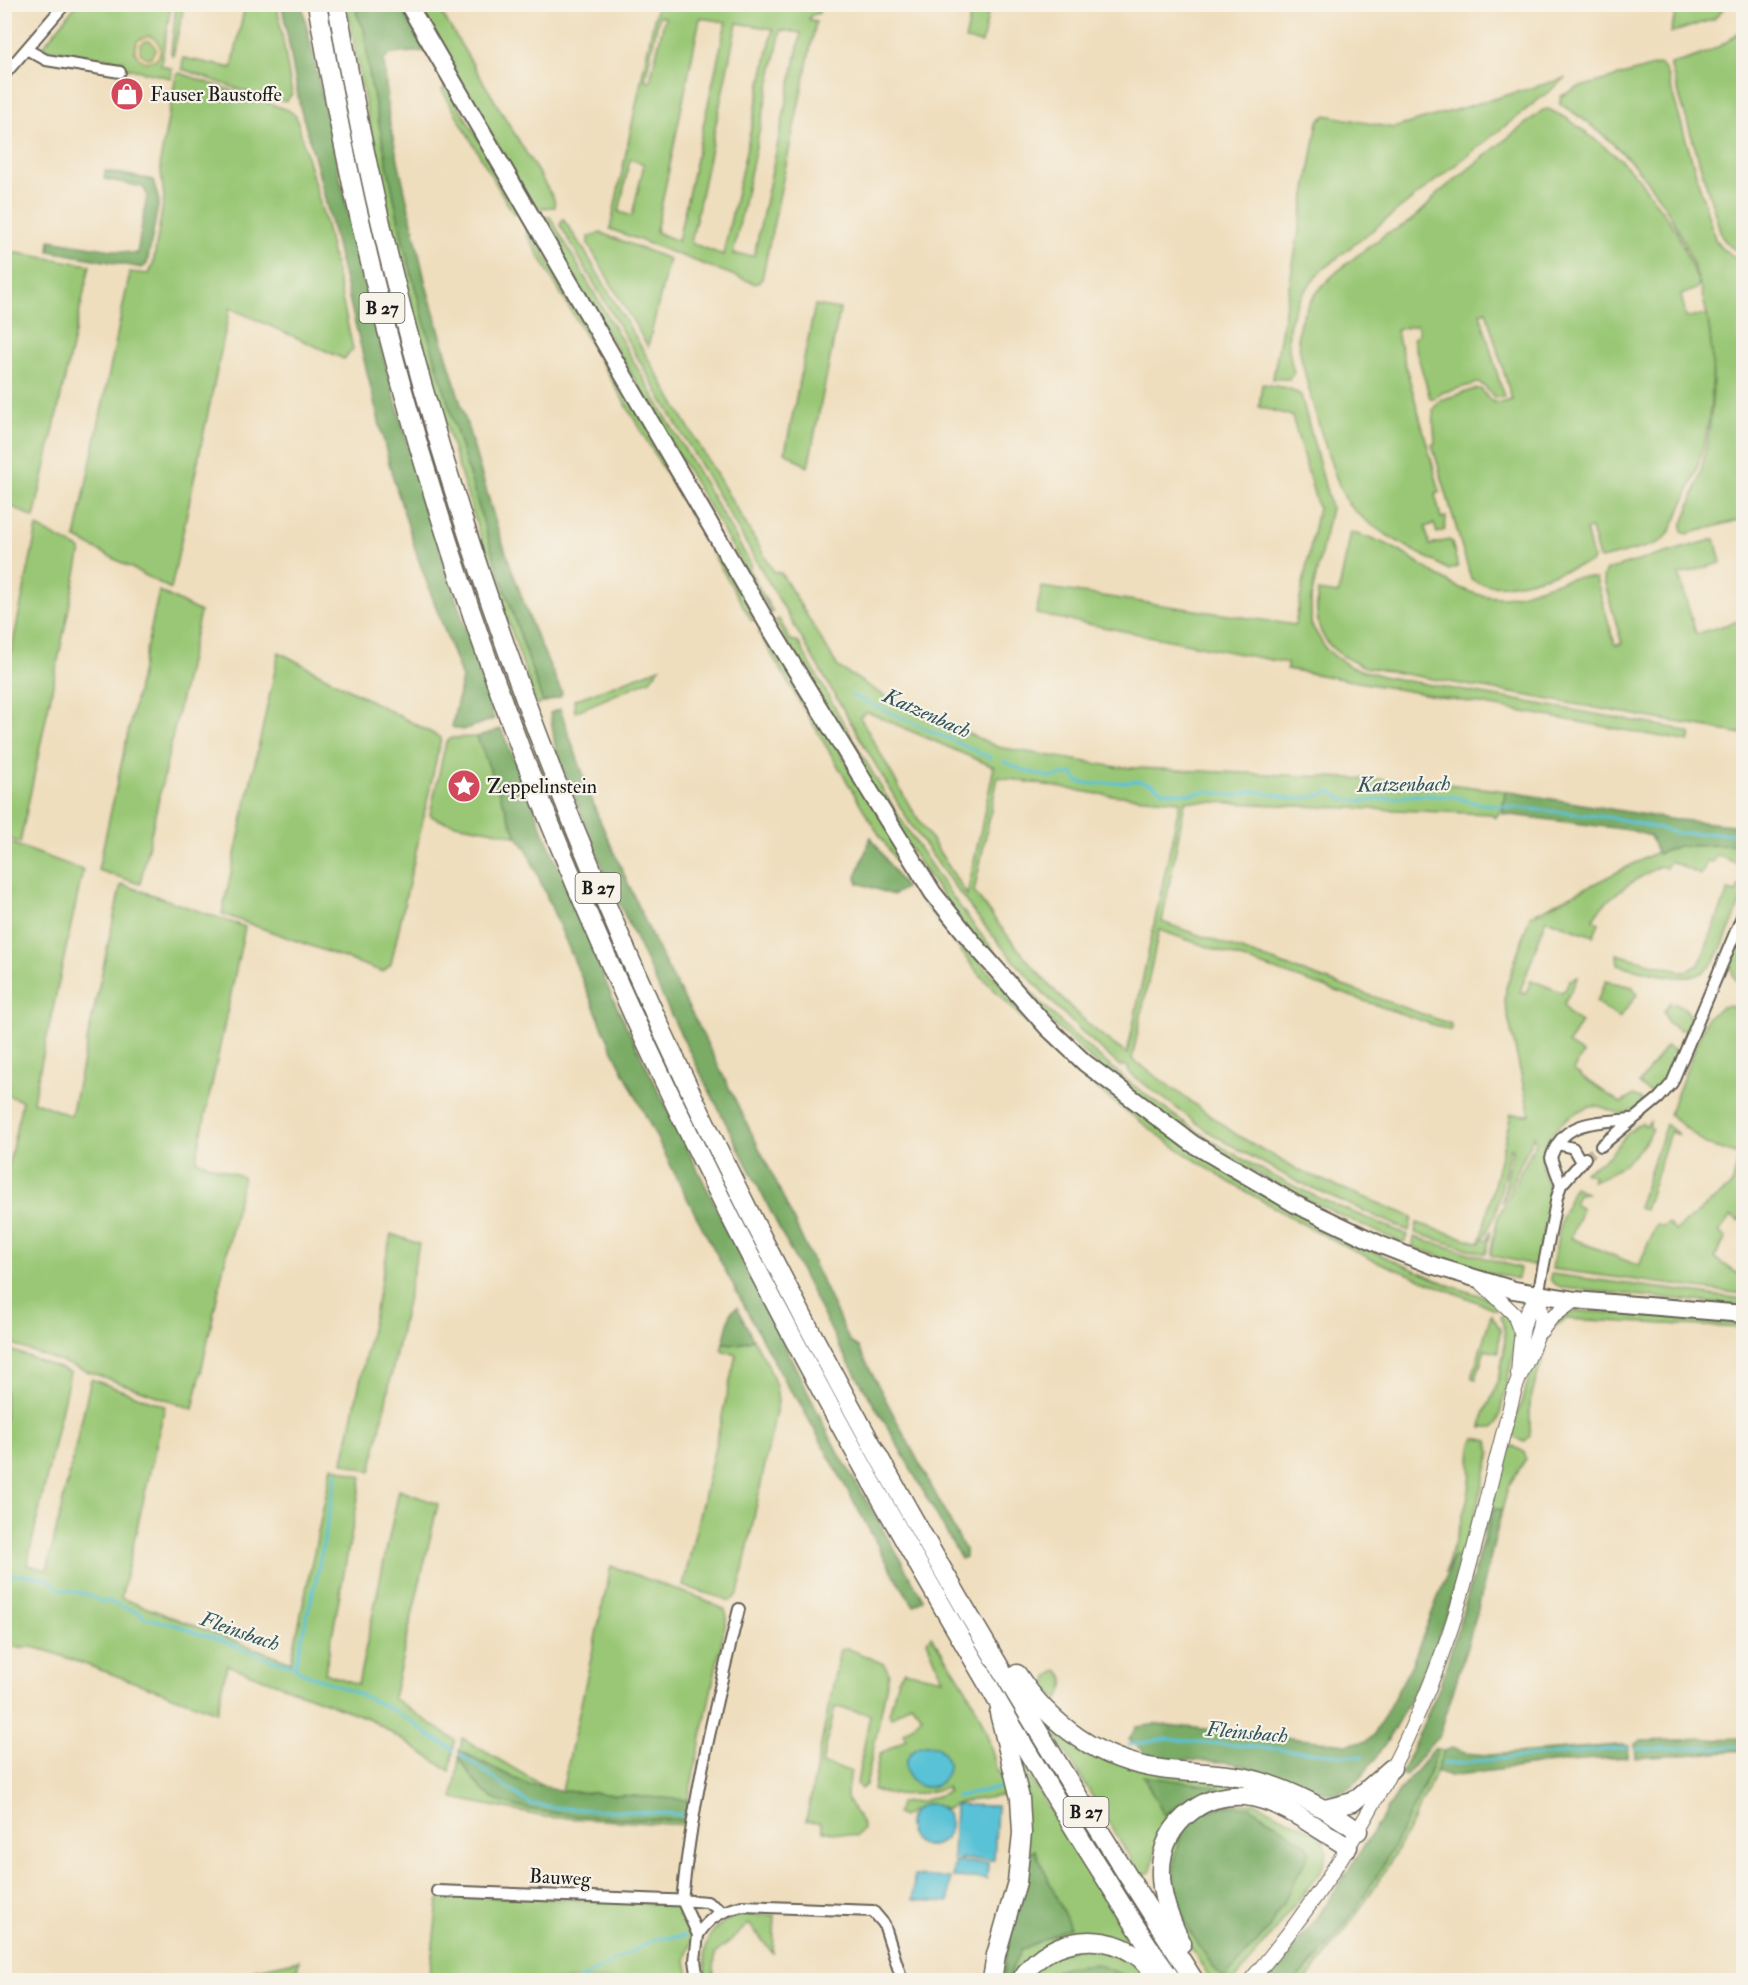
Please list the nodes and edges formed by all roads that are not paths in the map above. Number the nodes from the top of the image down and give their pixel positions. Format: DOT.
graph roads {
  1 [pos="65,4"];
  2 [pos="317,4"];
  3 [pos="337,4"];
  4 [pos="408,4"];
  5 [pos="28,50"];
  6 [pos="120,72"];
  7 [pos="4,75"];
  8 [pos="1743,912"];
  9 [pos="1632,1119"];
  10 [pos="1558,1143"];
  11 [pos="1601,1146"];
  12 [pos="1561,1185"];
  13 [pos="1481,1282"];
  14 [pos="1538,1295"];
  15 [pos="1575,1300"];
  16 [pos="1743,1314"];
  17 [pos="1521,1334"];
  18 [pos="1536,1338"];
  19 [pos="1517,1382"];
  20 [pos="739,1609"];
  21 [pos="984,1640"];
  22 [pos="998,1701"];
  23 [pos="1392,1768"];
  24 [pos="1325,1809"];
  25 [pos="1358,1831"];
  26 [pos="1348,1847"];
  27 [pos="437,1891"];
  28 [pos="682,1900"];
  29 [pos="722,1911"];
  30 [pos="698,1935"];
  31 [pos="698,1980"];
  32 [pos="902,1980"];
  33 [pos="992,1980"];
  34 [pos="1021,1980"];
  35 [pos="1165,1980"];
  36 [pos="1172,1980"];
  37 [pos="1194,1980"];
  38 [pos="1200,1980"];
  39 [pos="1252,1980"];
  1 -- 5 [label="street"];
  2 -- 22 [label="highway, B 27"];
  3 -- 21 [label="highway, B 27"];
  4 -- 13 [label="main road"];
  5 -- 6 [label="street"];
  5 -- 7 [label="street"];
  8 -- 9 [label="street"];
  9 -- 10 [label="street"];
  9 -- 11 [label="street"];
  10 -- 12 [label="street"];
  10 -- 12 [label="street"];
  12 -- 14 [label="street"];
  13 -- 14 [label="main road"];
  13 -- 17 [label="street"];
  14 -- 15 [label="main road"];
  14 -- 17 [label="street"];
  14 -- 18 [label="street"];
  15 -- 16 [label="main road"];
  15 -- 18 [label="street"];
  17 -- 19 [label="street"];
  18 -- 19 [label="street"];
  19 -- 23 [label="street"];
  20 -- 28 [label="street"];
  21 -- 24 [label="highway"];
  21 -- 37 [label="highway, B 27"];
  22 -- 33 [label="highway"];
  22 -- 36 [label="highway, B 27"];
  23 -- 24 [label="highway"];
  23 -- 25 [label="street"];
  24 -- 25 [label="highway"];
  25 -- 26 [label="street"];
  26 -- 38 [label="highway"];
  26 -- 39 [label="street"];
  27 -- 28 [label="street, Bauweg"];
  28 -- 29 [label="street, Bauweg"];
  28 -- 30 [label="street"];
  29 -- 30 [label="street"];
  29 -- 32 [label="street"];
  30 -- 31 [label="street"];
  34 -- 35 [label="highway"];
}
